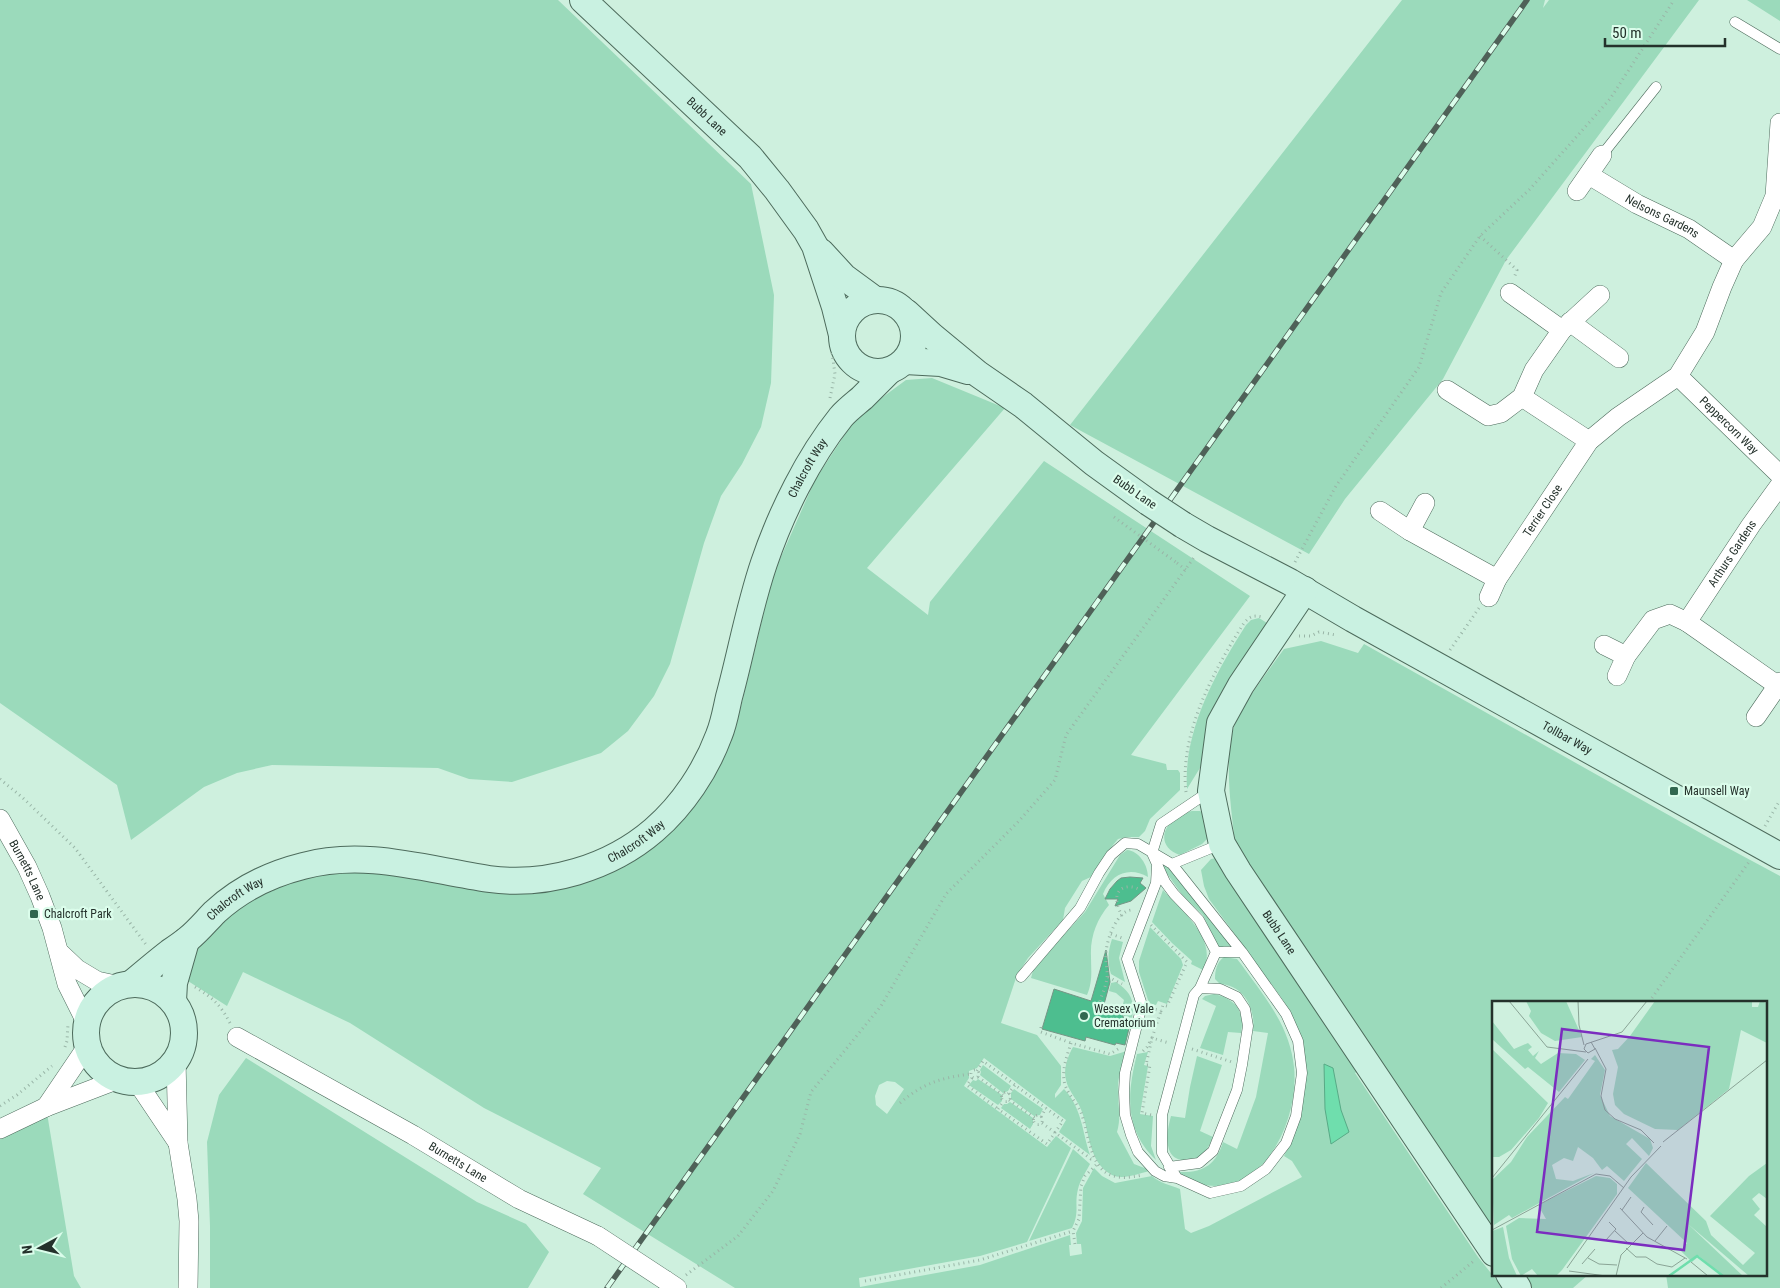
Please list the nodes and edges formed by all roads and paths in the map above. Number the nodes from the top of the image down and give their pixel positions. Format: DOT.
graph roads {
  1 [pos="583,0"];
  2 [pos="1674,0"];
  3 [pos="1735,22"];
  4 [pos="1780,49"];
  5 [pos="1656,87"];
  6 [pos="1780,124"];
  7 [pos="1602,155"];
  8 [pos="1589,175"];
  9 [pos="1577,191"];
  10 [pos="1480,236"];
  11 [pos="815,246"];
  12 [pos="1734,260"];
  13 [pos="1510,293"];
  14 [pos="1600,295"];
  15 [pos="874,299"];
  16 [pos="908,313"];
  17 [pos="1566,326"];
  18 [pos="840,347"];
  19 [pos="1619,358"];
  20 [pos="897,366"];
  21 [pos="978,374"];
  22 [pos="1678,376"];
  23 [pos="1455,392"];
  24 [pos="1522,397"];
  25 [pos="836,407"];
  26 [pos="1589,441"];
  27 [pos="1780,475"];
  28 [pos="1780,485"];
  29 [pos="1425,503"];
  30 [pos="1380,511"];
  31 [pos="1114,518"];
  32 [pos="1410,531"];
  33 [pos="1207,539"];
  34 [pos="1186,570"];
  35 [pos="1497,578"];
  36 [pos="1297,586"];
  37 [pos="1489,597"];
  38 [pos="1353,618"];
  39 [pos="1687,622"];
  40 [pos="1604,646"];
  41 [pos="1626,656"];
  42 [pos="1446,657"];
  43 [pos="1617,676"];
  44 [pos="1779,684"];
  45 [pos="1756,717"];
  46 [pos="0,779"];
  47 [pos="1211,790"];
  48 [pos="1780,800"];
  49 [pos="0,819"];
  50 [pos="1768,843"];
  51 [pos="1222,844"];
  52 [pos="1152,853"];
  53 [pos="1172,864"];
  54 [pos="1157,866"];
  55 [pos="1141,891"];
  56 [pos="1122,916"];
  57 [pos="59,952"];
  58 [pos="1216,952"];
  59 [pos="1242,952"];
  60 [pos="1187,962"];
  61 [pos="1021,977"];
  62 [pos="1108,977"];
  63 [pos="168,981"];
  64 [pos="126,985"];
  65 [pos="1200,988"];
  66 [pos="1650,1001"];
  67 [pos="1142,1005"];
  68 [pos="1161,1011"];
  69 [pos="1041,1027"];
  70 [pos="88,1034"];
  71 [pos="237,1037"];
  72 [pos="1071,1043"];
  73 [pos="176,1060"];
  74 [pos="977,1071"];
  75 [pos="971,1076"];
  76 [pos="978,1077"];
  77 [pos="128,1081"];
  78 [pos="1015,1085"];
  79 [pos="1008,1094"];
  80 [pos="1003,1095"];
  81 [pos="1009,1100"];
  82 [pos="1004,1101"];
  83 [pos="900,1103"];
  84 [pos="46,1107"];
  85 [pos="1046,1108"];
  86 [pos="998,1109"];
  87 [pos="1156,1116"];
  88 [pos="1041,1117"];
  89 [pos="1035,1118"];
  90 [pos="1042,1123"];
  91 [pos="1036,1124"];
  92 [pos="0,1129"];
  93 [pos="1030,1132"];
  94 [pos="1055,1132"];
  95 [pos="178,1143"];
  96 [pos="1169,1167"];
  97 [pos="1177,1178"];
  98 [pos="1073,1231"];
  99 [pos="1074,1244"];
  100 [pos="1492,1250"];
  101 [pos="1510,1276"];
  102 [pos="865,1281"];
  103 [pos="671,1284"];
  104 [pos="188,1288"];
  105 [pos="1518,1288"];
  1 -- 11 [label="street, Bubb Lane"];
  2 -- 10 [label="path"];
  3 -- 4 [label="lane"];
  5 -- 7 [label="lane"];
  6 -- 12 [label="street"];
  7 -- 8 [label="street"];
  8 -- 9 [label="street"];
  8 -- 12 [label="street, Nelsons Gardens"];
  10 -- 13 [label="path"];
  10 -- 36 [label="path"];
  11 -- 15 [label="street, Bubb Lane"];
  11 -- 18 [label="street, Bubb Lane"];
  12 -- 22 [label="street"];
  13 -- 17 [label="street"];
  14 -- 17 [label="street"];
  15 -- 16 [label="street"];
  15 -- 18 [label="street"];
  16 -- 20 [label="street"];
  16 -- 21 [label="street, Bubb Lane"];
  17 -- 19 [label="street"];
  17 -- 24 [label="street"];
  18 -- 20 [label="street"];
  18 -- 25 [label="path"];
  18 -- 25 [label="street, Chalcroft Way"];
  20 -- 21 [label="street, Bubb Lane"];
  20 -- 25 [label="street, Chalcroft Way"];
  21 -- 33 [label="street, Bubb Lane, bridge"];
  22 -- 26 [label="street, Terrier Close"];
  22 -- 27 [label="street, Peppercorn Way"];
  23 -- 24 [label="street"];
  24 -- 26 [label="street"];
  25 -- 63 [label="street, Chalcroft Way"];
  26 -- 35 [label="street, Terrier Close"];
  28 -- 39 [label="street, Arthurs Gardens"];
  29 -- 32 [label="street"];
  30 -- 32 [label="street"];
  31 -- 34 [label="path, bridge"];
  32 -- 35 [label="street"];
  33 -- 34 [label="path"];
  33 -- 36 [label="street, Bubb Lane"];
  34 -- 103 [label="path"];
  35 -- 37 [label="street, Terrier Close"];
  36 -- 38 [label="street, Bubb Lane"];
  36 -- 47 [label="street, Bubb Lane"];
  37 -- 42 [label="path"];
  38 -- 50 [label="street, Tollbar Way"];
  39 -- 41 [label="street"];
  39 -- 44 [label="street"];
  40 -- 41 [label="street"];
  41 -- 43 [label="street"];
  44 -- 45 [label="street"];
  46 -- 63 [label="path"];
  47 -- 51 [label="street, Bubb Lane"];
  47 -- 52 [label="lane"];
  48 -- 50 [label="path"];
  49 -- 57 [label="street, Burnetts Lane"];
  50 -- 66 [label="path"];
  51 -- 53 [label="lane"];
  51 -- 100 [label="street, Bubb Lane"];
  52 -- 53 [label="lane"];
  52 -- 54 [label="lane"];
  52 -- 61 [label="lane"];
  53 -- 59 [label="lane"];
  54 -- 58 [label="lane"];
  54 -- 67 [label="lane"];
  55 -- 56 [label="path"];
  57 -- 64 [label="street"];
  57 -- 70 [label="street, Burnetts Lane"];
  58 -- 59 [label="lane"];
  58 -- 65 [label="lane"];
  59 -- 97 [label="lane"];
  60 -- 68 [label="path"];
  62 -- 67 [label="path"];
  63 -- 64 [label="street, Chalcroft Way"];
  63 -- 64 [label="street"];
  63 -- 71 [label="path"];
  63 -- 73 [label="street"];
  64 -- 70 [label="street, Chalcroft Way"];
  65 -- 96 [label="lane"];
  65 -- 96 [label="lane"];
  67 -- 68 [label="path"];
  67 -- 97 [label="lane"];
  68 -- 87 [label="path"];
  69 -- 72 [label="path"];
  70 -- 77 [label="street"];
  70 -- 84 [label="street"];
  71 -- 103 [label="street, Burnetts Lane, bridge"];
  73 -- 77 [label="street"];
  73 -- 95 [label="street"];
  74 -- 75 [label="path"];
  74 -- 76 [label="path"];
  74 -- 78 [label="path"];
  75 -- 76 [label="path"];
  75 -- 83 [label="path"];
  75 -- 86 [label="path"];
  76 -- 80 [label="path"];
  77 -- 84 [label="street"];
  77 -- 95 [label="street"];
  78 -- 79 [label="path"];
  78 -- 85 [label="path"];
  79 -- 80 [label="path"];
  79 -- 81 [label="path"];
  80 -- 82 [label="path"];
  81 -- 82 [label="path"];
  81 -- 89 [label="path"];
  82 -- 86 [label="path"];
  84 -- 92 [label="street"];
  85 -- 88 [label="path"];
  85 -- 94 [label="path"];
  86 -- 93 [label="path"];
  88 -- 89 [label="path"];
  88 -- 90 [label="path"];
  89 -- 91 [label="path"];
  90 -- 91 [label="path"];
  90 -- 94 [label="path"];
  91 -- 93 [label="path"];
  93 -- 94 [label="path"];
  94 -- 98 [label="path"];
  95 -- 104 [label="street"];
  96 -- 97 [label="lane"];
  98 -- 99 [label="path"];
  98 -- 102 [label="path"];
  101 -- 105 [label="street"];
}
